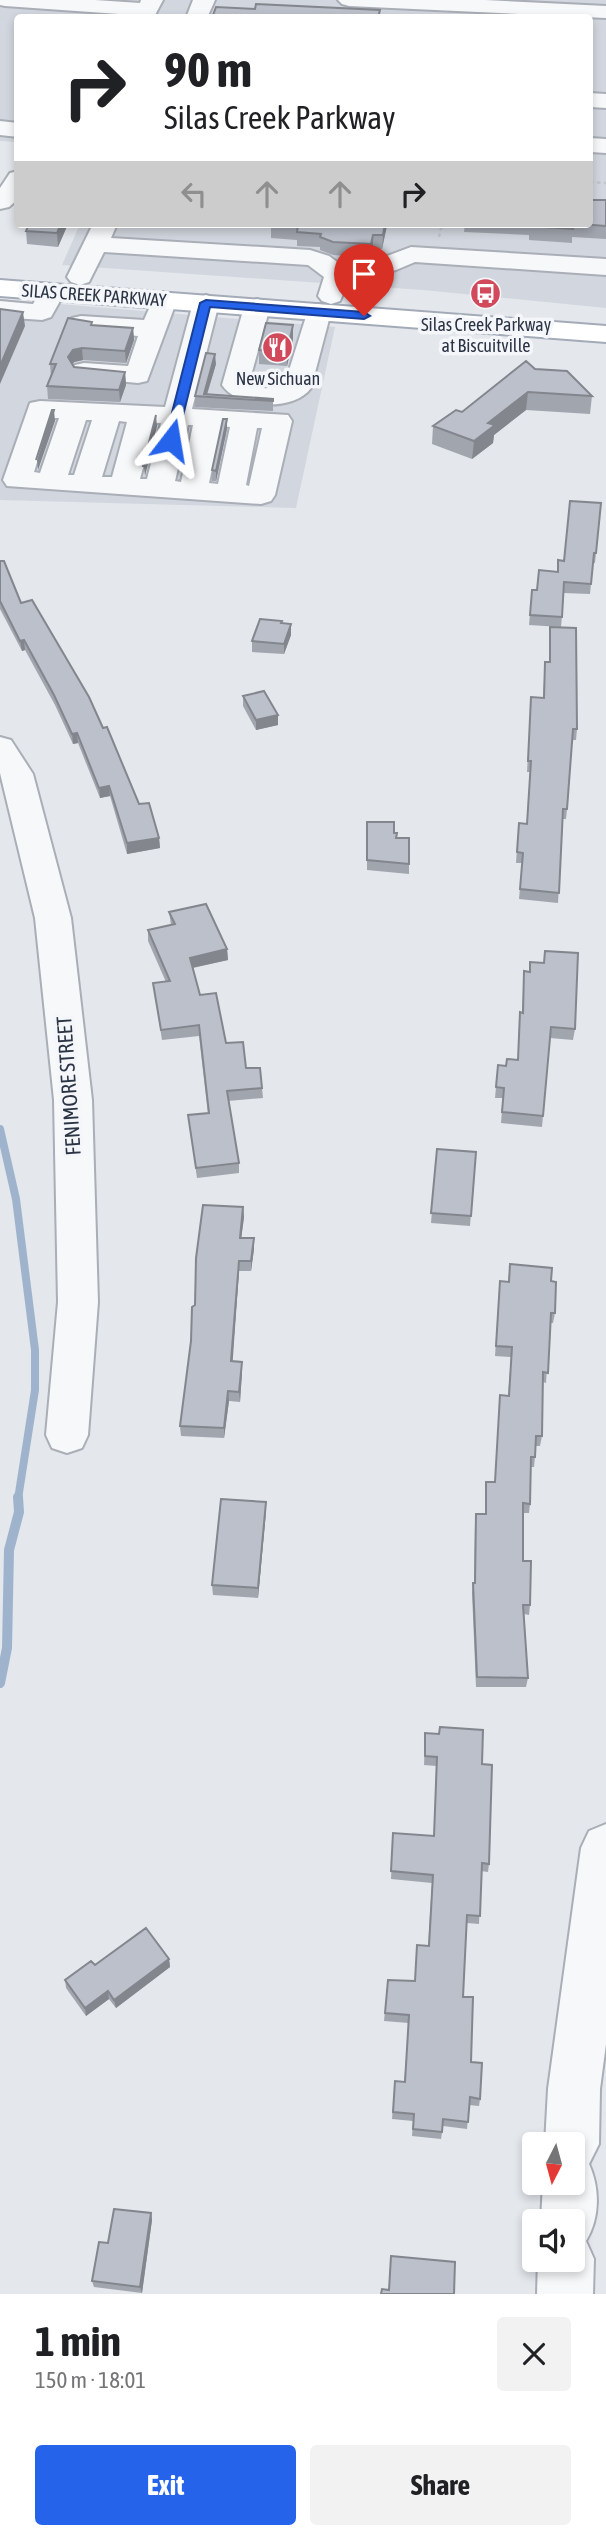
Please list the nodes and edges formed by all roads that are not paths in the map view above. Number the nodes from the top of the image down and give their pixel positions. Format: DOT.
graph roads {
  1 [pos="6,0"];
  2 [pos="349,0"];
  3 [pos="471,3"];
  4 [pos="567,5"];
  5 [pos="424,6"];
  6 [pos="147,9"];
  7 [pos="0,12"];
  8 [pos="606,12"];
  9 [pos="14,185"];
  10 [pos="0,202"];
  11 [pos="100,234"];
  12 [pos="149,235"];
  13 [pos="606,267"];
  14 [pos="80,277"];
  15 [pos="0,288"];
  16 [pos="52,292"];
  17 [pos="330,295"];
  18 [pos="164,300"];
  19 [pos="206,303"];
  20 [pos="257,307"];
  21 [pos="606,317"];
  22 [pos="81,324"];
  23 [pos="154,329"];
  24 [pos="606,334"];
  25 [pos="84,371"];
  26 [pos="108,412"];
  27 [pos="143,415"];
  28 [pos="176,416"];
  29 [pos="209,417"];
  30 [pos="86,484"];
  31 [pos="124,486"];
  32 [pos="159,489"];
  33 [pos="193,491"];
  34 [pos="0,747"];
  35 [pos="66,1435"];
  36 [pos="606,1848"];
  37 [pos="572,2132"];
  38 [pos="566,2272"];
  39 [pos="565,2294"];
  1 -- 6 [label="street"];
  1 -- 7 [label="street"];
  2 -- 5 [label="street"];
  3 -- 4 [label="street"];
  3 -- 5 [label="street"];
  4 -- 8 [label="street"];
  9 -- 10 [label="street"];
  11 -- 12 [label="street"];
  11 -- 14 [label="street"];
  12 -- 17 [label="street"];
  13 -- 17 [label="street"];
  14 -- 15 [label="main road, SILAS CREEK PARKWAY"];
  14 -- 17 [label="main road, SILAS CREEK PARKWAY"];
  15 -- 16 [label="street"];
  16 -- 18 [label="main road, SILAS CREEK PARKWAY"];
  17 -- 20 [label="main road, SILAS CREEK PARKWAY"];
  17 -- 20 [label="street"];
  17 -- 21 [label="main road, SILAS CREEK PARKWAY"];
  17 -- 24 [label="main road, SILAS CREEK PARKWAY"];
  18 -- 19 [label="main road, SILAS CREEK PARKWAY"];
  18 -- 23 [label="street"];
  19 -- 20 [label="main road, SILAS CREEK PARKWAY"];
  19 -- 28 [label="street"];
  22 -- 23 [label="street"];
  23 -- 25 [label="street"];
  26 -- 27 [label="street"];
  26 -- 30 [label="street"];
  26 -- 30 [label="street"];
  27 -- 28 [label="street"];
  27 -- 31 [label="street"];
  28 -- 29 [label="street"];
  28 -- 32 [label="street"];
  29 -- 33 [label="street"];
  29 -- 33 [label="street"];
  30 -- 31 [label="street"];
  31 -- 32 [label="street"];
  32 -- 33 [label="street"];
  34 -- 35 [label="street, FENIMORE STREET"];
  36 -- 37 [label="street"];
  38 -- 39 [label="street"];
}
